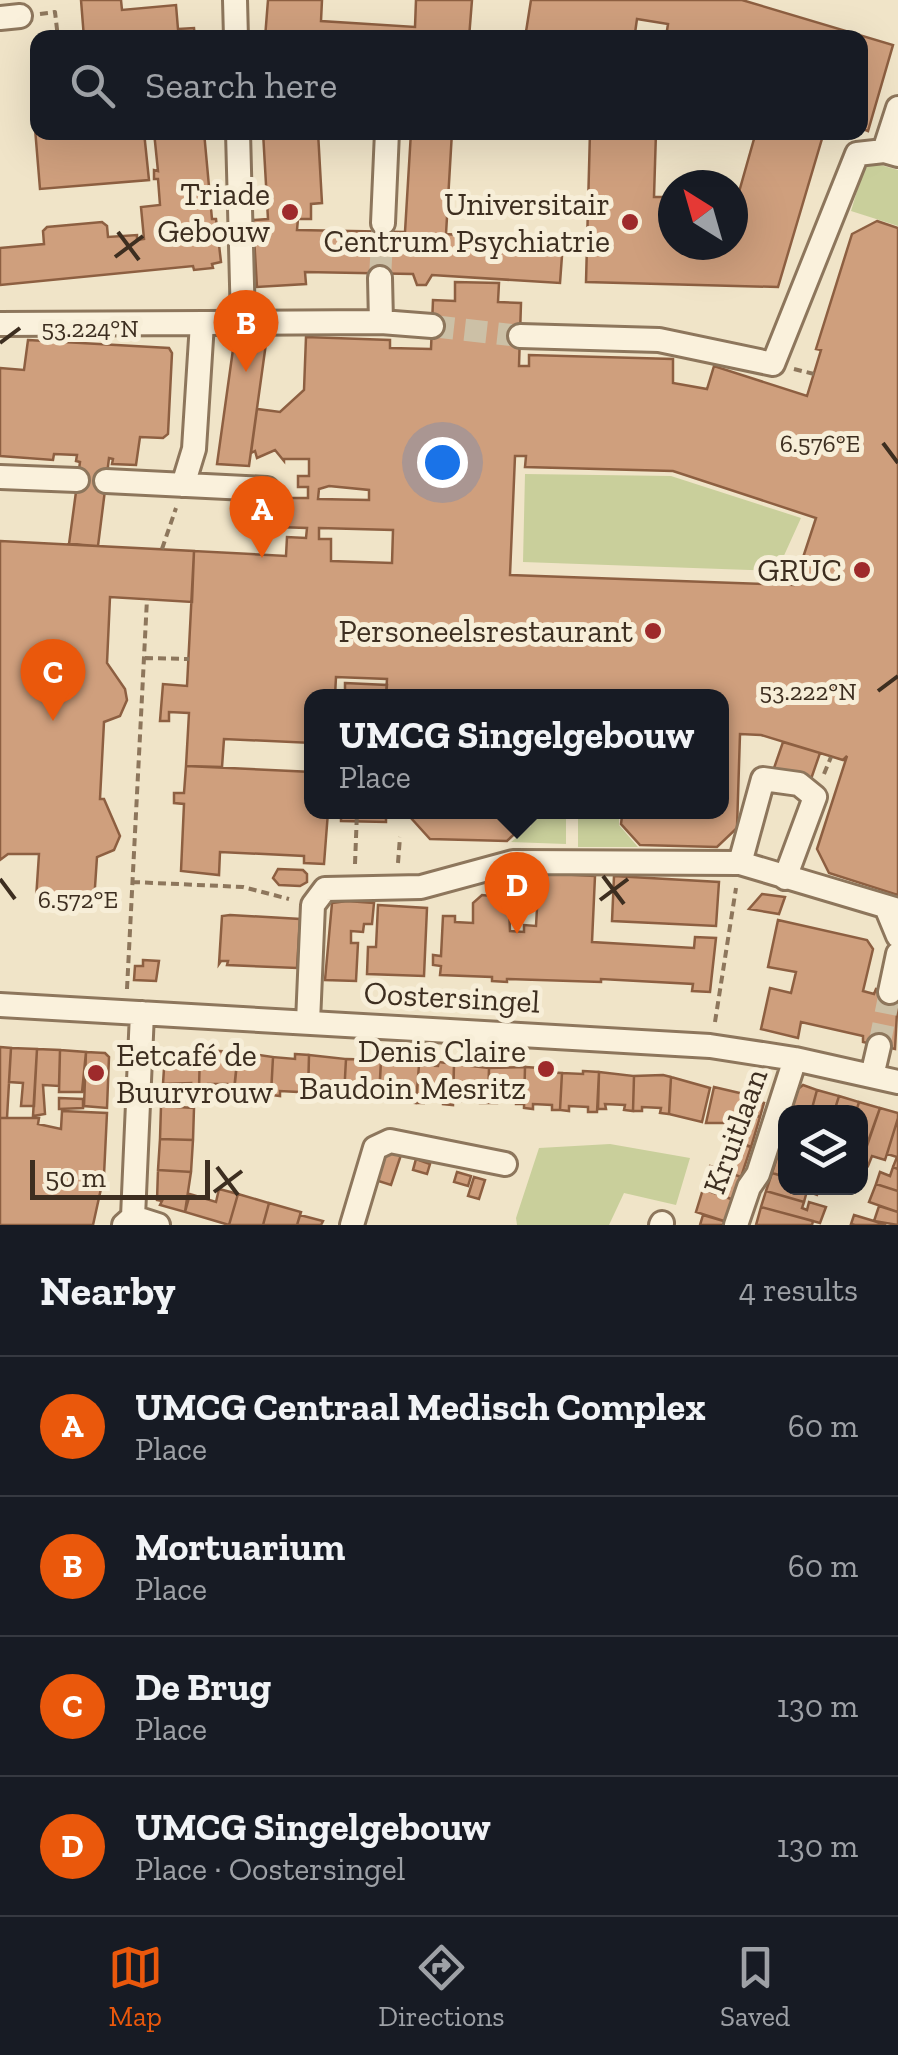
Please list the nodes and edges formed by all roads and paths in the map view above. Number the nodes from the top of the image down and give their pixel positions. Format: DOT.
graph roads {
  1 [pos="235,0"];
  2 [pos="10,17"];
  3 [pos="57,30"];
  4 [pos="236,30"];
  5 [pos="898,108"];
  6 [pos="238,140"];
  7 [pos="387,140"];
  8 [pos="891,153"];
  9 [pos="382,223"];
  10 [pos="380,278"];
  11 [pos="243,322"];
  12 [pos="381,322"];
  13 [pos="202,323"];
  14 [pos="0,324"];
  15 [pos="432,326"];
  16 [pos="520,336"];
  17 [pos="0,476"];
  18 [pos="78,480"];
  19 [pos="106,481"];
  20 [pos="184,485"];
  21 [pos="267,489"];
  22 [pos="162,549"];
  23 [pos="147,599"];
  24 [pos="145,658"];
  25 [pos="189,659"];
  26 [pos="356,819"];
  27 [pos="740,863"];
  28 [pos="785,878"];
  29 [pos="132,882"];
  30 [pos="354,888"];
  31 [pos="313,905"];
  32 [pos="892,908"];
  33 [pos="898,936"];
  34 [pos="898,954"];
  35 [pos="890,992"];
  36 [pos="0,1005"];
  37 [pos="134,1013"];
  38 [pos="308,1022"];
  39 [pos="710,1046"];
  40 [pos="879,1046"];
  41 [pos="795,1060"];
  42 [pos="872,1076"];
  43 [pos="898,1082"];
  44 [pos="506,1164"];
  45 [pos="128,1221"];
  46 [pos="158,1225"];
  47 [pos="352,1225"];
  48 [pos="736,1225"];
  1 -- 4 [label="street"];
  2 -- 3 [label="path"];
  5 -- 8 [label="street"];
  6 -- 11 [label="street"];
  7 -- 9 [label="street"];
  8 -- 16 [label="street"];
  10 -- 12 [label="street"];
  11 -- 12 [label="street"];
  11 -- 13 [label="street"];
  12 -- 15 [label="street"];
  13 -- 14 [label="street"];
  13 -- 20 [label="street"];
  17 -- 18 [label="street"];
  19 -- 20 [label="street"];
  20 -- 21 [label="street"];
  20 -- 22 [label="path"];
  23 -- 24 [label="path"];
  24 -- 25 [label="path"];
  24 -- 29 [label="path"];
  26 -- 30 [label="path"];
  27 -- 28 [label="street"];
  27 -- 28 [label="street"];
  27 -- 30 [label="street"];
  27 -- 39 [label="path"];
  28 -- 32 [label="street"];
  29 -- 31 [label="path"];
  29 -- 37 [label="path"];
  30 -- 31 [label="street"];
  31 -- 38 [label="street"];
  32 -- 33 [label="street"];
  34 -- 35 [label="street"];
  36 -- 37 [label="street, Oostersingel"];
  37 -- 38 [label="street, Oostersingel"];
  37 -- 45 [label="street"];
  38 -- 39 [label="street, Oostersingel"];
  39 -- 41 [label="street, Oostersingel"];
  40 -- 42 [label="street"];
  41 -- 42 [label="street, Oostersingel"];
  41 -- 48 [label="street, Kruitlaan"];
  42 -- 43 [label="street, Oostersingel"];
  44 -- 47 [label="street"];
  45 -- 46 [label="street"];
}
